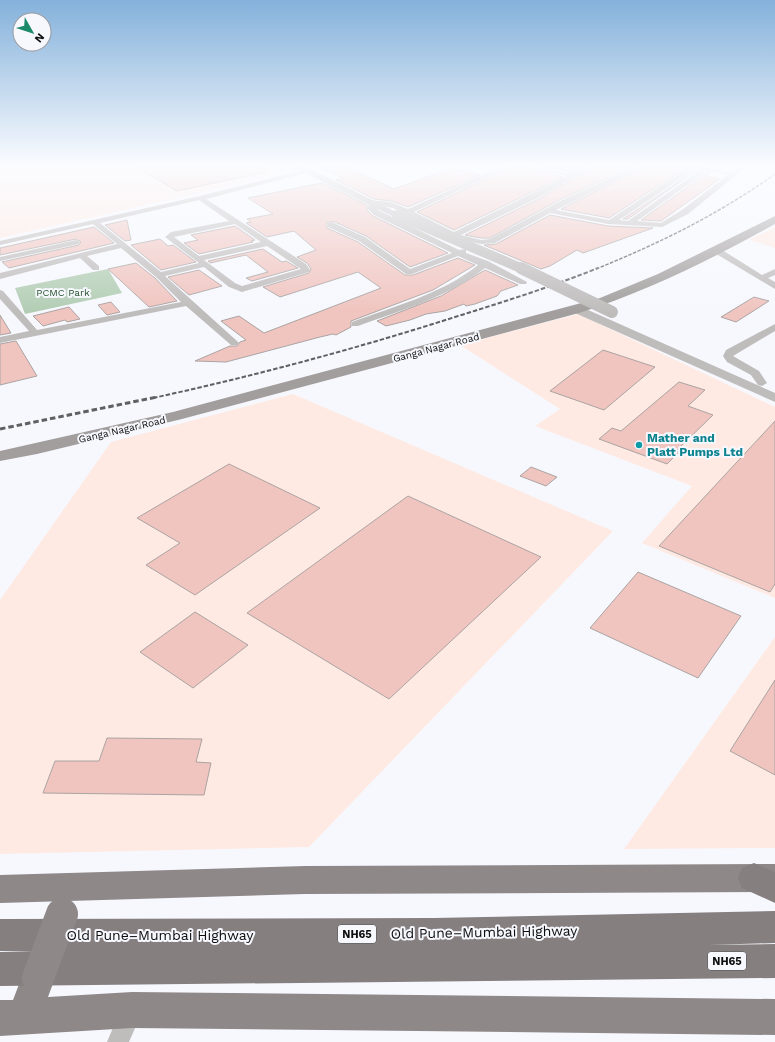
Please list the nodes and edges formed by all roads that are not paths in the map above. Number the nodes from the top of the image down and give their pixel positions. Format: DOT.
graph roads {
  1 [pos="123,216"];
  2 [pos="226,216"];
  3 [pos="382,216"];
  4 [pos="406,216"];
  5 [pos="408,216"];
  6 [pos="495,216"];
  7 [pos="541,216"];
  8 [pos="576,216"];
  9 [pos="621,216"];
  10 [pos="640,216"];
  11 [pos="679,216"];
  12 [pos="775,219"];
  13 [pos="95,222"];
  14 [pos="235,222"];
  15 [pos="611,222"];
  16 [pos="628,224"];
  17 [pos="331,225"];
  18 [pos="455,235"];
  19 [pos="26,237"];
  20 [pos="76,242"];
  21 [pos="0,243"];
  22 [pos="268,243"];
  23 [pos="124,245"];
  24 [pos="472,247"];
  25 [pos="41,250"];
  26 [pos="716,250"];
  27 [pos="459,252"];
  28 [pos="82,256"];
  29 [pos="0,260"];
  30 [pos="199,262"];
  31 [pos="485,263"];
  32 [pos="96,268"];
  33 [pos="775,272"];
  34 [pos="159,275"];
  35 [pos="0,276"];
  36 [pos="762,278"];
  37 [pos="523,282"];
  38 [pos="775,286"];
  39 [pos="0,293"];
  40 [pos="188,303"];
  41 [pos="579,310"];
  42 [pos="355,324"];
  43 [pos="775,327"];
  44 [pos="35,333"];
  45 [pos="0,340"];
  46 [pos="234,343"];
  47 [pos="759,386"];
  48 [pos="775,389"];
  49 [pos="775,398"];
  50 [pos="0,456"];
  51 [pos="768,882"];
  52 [pos="0,889"];
  53 [pos="67,901"];
  54 [pos="775,927"];
  55 [pos="0,935"];
  56 [pos="775,960"];
  57 [pos="0,969"];
  58 [pos="132,1010"];
  59 [pos="12,1017"];
  60 [pos="775,1017"];
  61 [pos="118,1042"];
  1 -- 13 [label="street"];
  2 -- 14 [label="street"];
  3 -- 27 [label="street"];
  4 -- 24 [label="street, bridge"];
  5 -- 18 [label="street"];
  6 -- 18 [label="street"];
  7 -- 18 [label="street"];
  8 -- 15 [label="street"];
  9 -- 15 [label="street"];
  10 -- 16 [label="street"];
  11 -- 16 [label="street"];
  12 -- 26 [label="main road, Ganga Nagar Road"];
  13 -- 19 [label="street"];
  13 -- 23 [label="street"];
  14 -- 22 [label="street"];
  14 -- 30 [label="street"];
  15 -- 16 [label="street"];
  17 -- 27 [label="street"];
  19 -- 21 [label="street"];
  19 -- 25 [label="street"];
  20 -- 25 [label="street"];
  22 -- 30 [label="street"];
  22 -- 30 [label="street"];
  23 -- 28 [label="street"];
  23 -- 34 [label="street"];
  24 -- 27 [label="street"];
  24 -- 47 [label="street, bridge"];
  25 -- 29 [label="street"];
  26 -- 36 [label="street"];
  26 -- 41 [label="main road, Ganga Nagar Road"];
  27 -- 31 [label="street"];
  28 -- 32 [label="street"];
  28 -- 35 [label="street"];
  30 -- 34 [label="street"];
  31 -- 37 [label="street"];
  31 -- 42 [label="street"];
  33 -- 36 [label="street"];
  34 -- 40 [label="street"];
  36 -- 38 [label="street"];
  39 -- 44 [label="street"];
  40 -- 44 [label="street"];
  40 -- 46 [label="street"];
  41 -- 47 [label="street"];
  41 -- 50 [label="main road, Ganga Nagar Road"];
  43 -- 47 [label="street"];
  44 -- 45 [label="street"];
  47 -- 48 [label="street"];
  47 -- 49 [label="street"];
  51 -- 53 [label="main road"];
  52 -- 53 [label="main road"];
  53 -- 59 [label="main road, bridge"];
  54 -- 55 [label="highway, Old Pune–Mumbai Highway / NH65"];
  56 -- 57 [label="highway, NH65"];
  58 -- 59 [label="main road"];
  58 -- 60 [label="main road"];
  58 -- 61 [label="street"];
}
